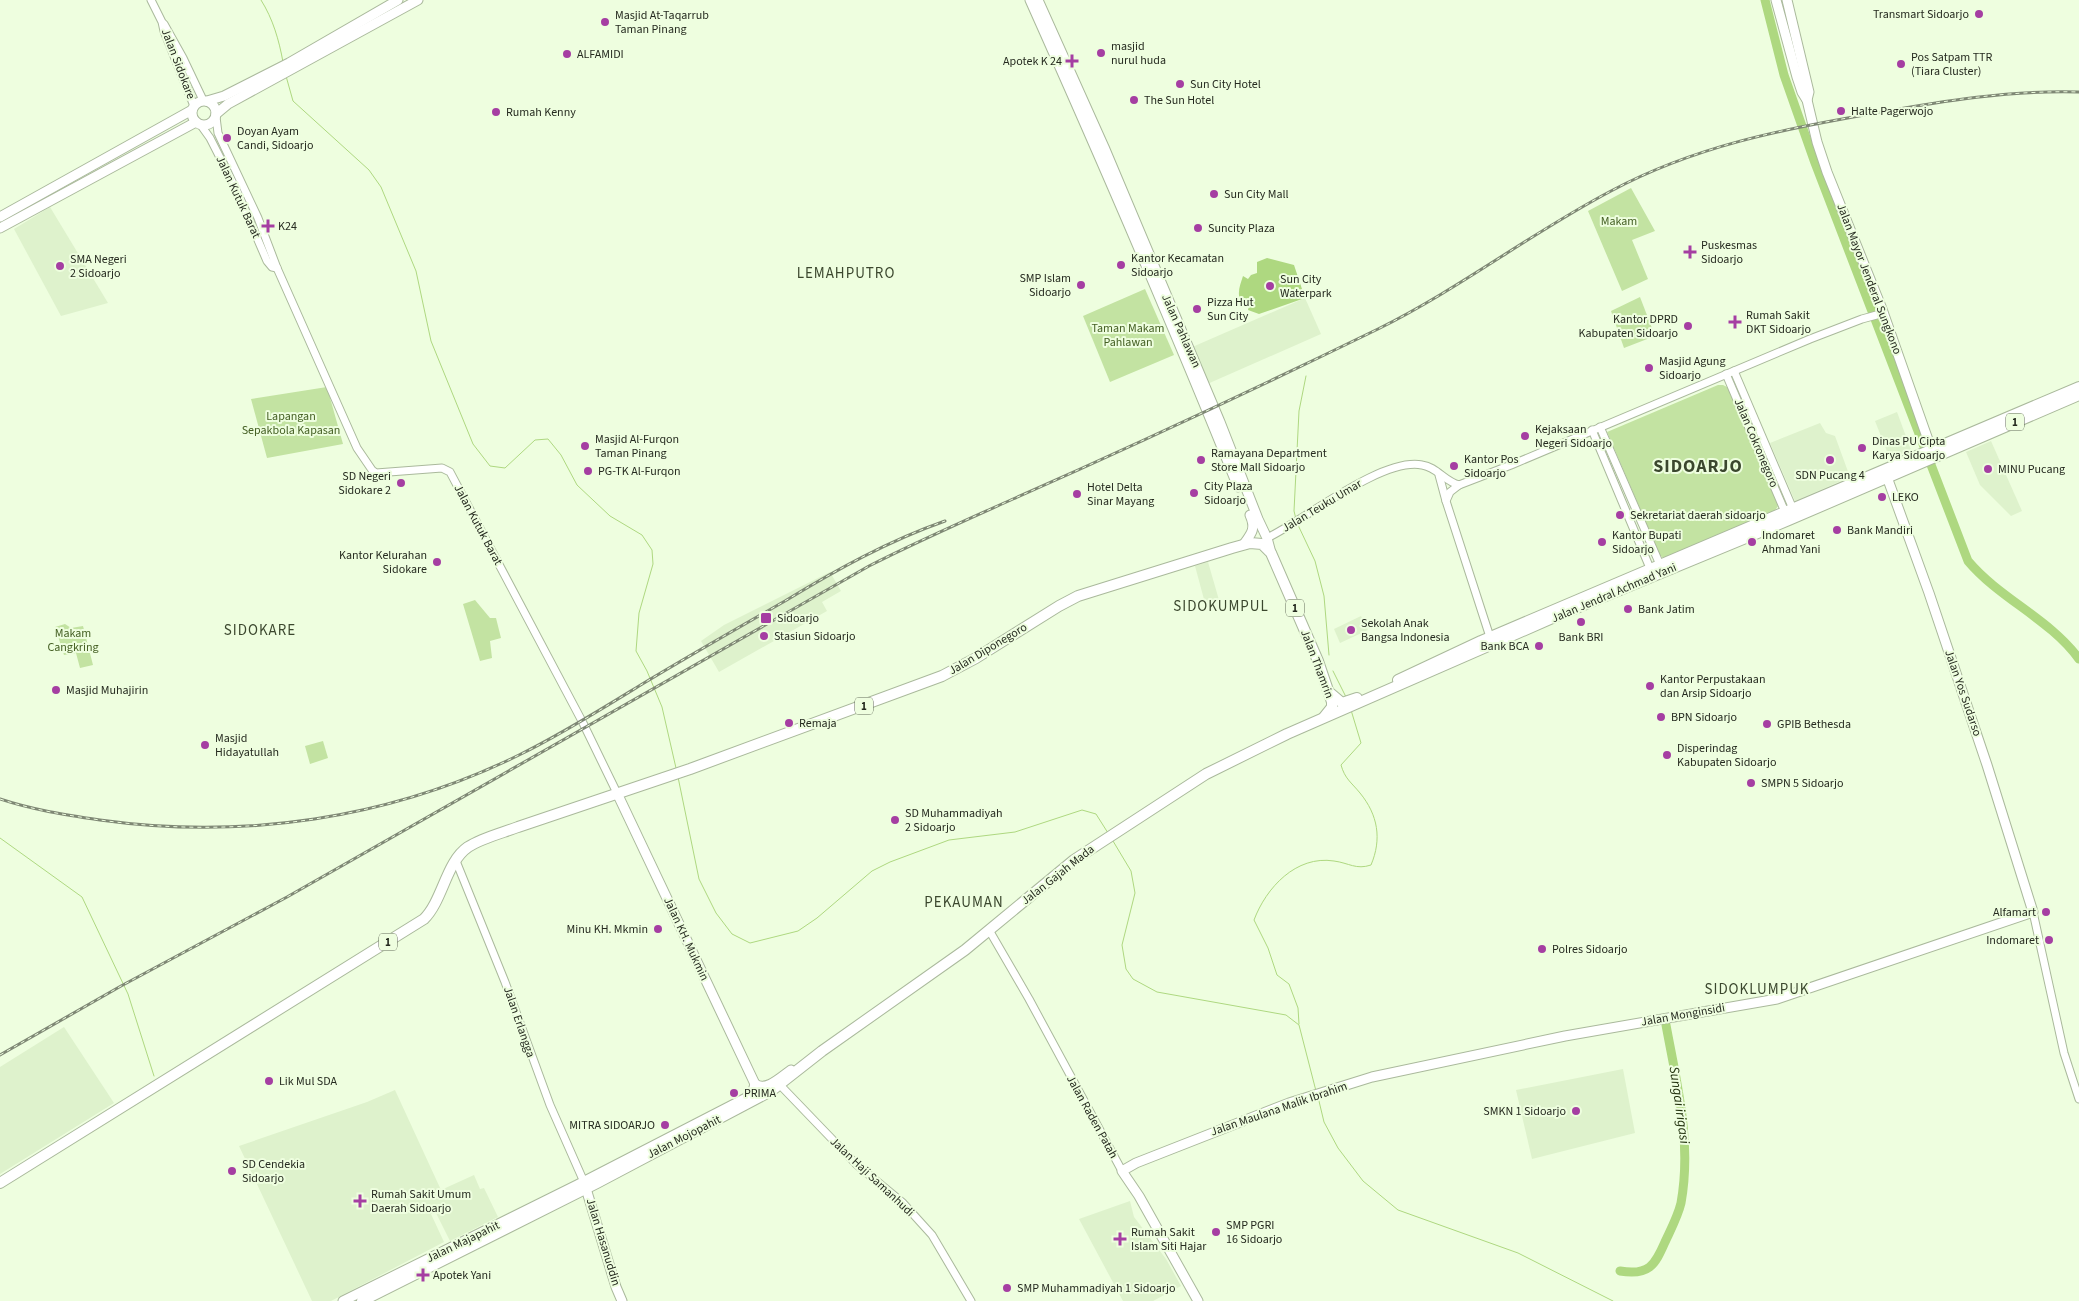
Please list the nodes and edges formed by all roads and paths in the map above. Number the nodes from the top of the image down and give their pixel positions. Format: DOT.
graph roads {
  1 [pos="151,0"];
  2 [pos="398,0"];
  3 [pos="418,0"];
  4 [pos="1030,0"];
  5 [pos="1038,0"];
  6 [pos="1776,0"];
  7 [pos="1787,0"];
  8 [pos="162,22"];
  9 [pos="337,40"];
  10 [pos="274,75"];
  11 [pos="1801,76"];
  12 [pos="205,100"];
  13 [pos="193,108"];
  14 [pos="216,116"];
  15 [pos="198,123"];
  16 [pos="1096,139"];
  17 [pos="1100,148"];
  18 [pos="4,219"];
  19 [pos="0,228"];
  20 [pos="277,268"];
  21 [pos="1880,314"];
  22 [pos="1734,371"];
  23 [pos="1726,374"];
  24 [pos="2079,387"];
  25 [pos="2079,395"];
  26 [pos="1600,427"];
  27 [pos="1592,430"];
  28 [pos="1927,456"];
  29 [pos="1439,474"];
  30 [pos="1887,477"];
  31 [pos="1459,485"];
  32 [pos="1446,501"];
  33 [pos="1789,514"];
  34 [pos="1253,521"];
  35 [pos="1267,538"];
  36 [pos="1244,544"];
  37 [pos="1271,553"];
  38 [pos="1657,571"];
  39 [pos="1490,638"];
  40 [pos="1333,695"];
  41 [pos="1351,705"];
  42 [pos="1322,720"];
  43 [pos="617,793"];
  44 [pos="456,861"];
  45 [pos="2033,912"];
  46 [pos="989,930"];
  47 [pos="1500,1050"];
  48 [pos="811,1060"];
  49 [pos="754,1084"];
  50 [pos="780,1085"];
  51 [pos="2079,1100"];
  52 [pos="1122,1171"];
  53 [pos="0,1183"];
  54 [pos="585,1185"];
  55 [pos="343,1301"];
  56 [pos="362,1301"];
  57 [pos="622,1301"];
  58 [pos="971,1301"];
  59 [pos="1198,1301"];
  1 -- 8 [label="street, Jalan Sidokare"];
  2 -- 9 [label="main road"];
  3 -- 9 [label="main road"];
  4 -- 16 [label="main road, Jalan Pahlawan"];
  5 -- 16 [label="main road, Jalan Pahlawan"];
  6 -- 11 [label="main road"];
  7 -- 11 [label="main road"];
  8 -- 12 [label="street, Jalan Sidokare"];
  8 -- 13 [label="street, Jalan Sidokare"];
  9 -- 10 [label="main road"];
  10 -- 12 [label="main road"];
  10 -- 14 [label="main road"];
  11 -- 21 [label="main road, Jalan Mayor Jenderal Sungkono"];
  12 -- 13 [label="main road"];
  12 -- 14 [label="main road"];
  13 -- 15 [label="main road"];
  13 -- 18 [label="main road"];
  14 -- 15 [label="main road"];
  14 -- 20 [label="street, Jalan Kutuk Barat"];
  15 -- 18 [label="main road"];
  15 -- 20 [label="street, Jalan Kutuk Barat"];
  16 -- 17 [label="main road, Jalan Pahlawan"];
  17 -- 34 [label="main road, Jalan Pahlawan"];
  17 -- 35 [label="main road, Jalan Pahlawan"];
  18 -- 19 [label="main road"];
  20 -- 43 [label="street, Jalan Kutuk Barat"];
  21 -- 22 [label="street"];
  21 -- 28 [label="main road, Jalan Mayor Jenderal Sungkono"];
  22 -- 23 [label="street"];
  22 -- 33 [label="street, Jalan Cokronegoro"];
  23 -- 26 [label="street"];
  23 -- 33 [label="street, Jalan Cokronegoro"];
  24 -- 28 [label="highway, 1"];
  25 -- 28 [label="highway, 1"];
  26 -- 27 [label="street"];
  26 -- 38 [label="street"];
  27 -- 31 [label="street"];
  27 -- 38 [label="street"];
  28 -- 30 [label="highway, Jalan Jendral Achmad Yani / 1"];
  28 -- 33 [label="highway, Jalan Jendral Achmad Yani / 1"];
  29 -- 31 [label="street, Jalan Teuku Umar"];
  29 -- 32 [label="street"];
  29 -- 35 [label="street, Jalan Teuku Umar"];
  30 -- 33 [label="highway, Jalan Jendral Achmad Yani / 1"];
  30 -- 45 [label="main road, Jalan Yos Sudarso"];
  31 -- 32 [label="street"];
  32 -- 39 [label="street"];
  33 -- 38 [label="highway, Jalan Jendral Achmad Yani / 1"];
  34 -- 35 [label="main road, Jalan Pahlawan"];
  34 -- 36 [label="main road"];
  35 -- 37 [label="main road, Jalan Pahlawan"];
  36 -- 37 [label="highway, 1"];
  36 -- 43 [label="highway, Jalan Diponegoro / 1"];
  37 -- 40 [label="highway, Jalan Thamrin / 1"];
  38 -- 39 [label="highway, Jalan Jendral Achmad Yani / 1"];
  38 -- 41 [label="highway, Jalan Jendral Achmad Yani / 1"];
  39 -- 41 [label="highway, Jalan Jendral Achmad Yani / 1"];
  40 -- 41 [label="highway, Jalan Jendral Achmad Yani / 1"];
  40 -- 42 [label="highway, Jalan Thamrin"];
  41 -- 42 [label="highway, Jalan Jendral Achmad Yani / 1"];
  42 -- 46 [label="highway, Jalan Gajah Mada / 1"];
  43 -- 44 [label="highway, 1"];
  43 -- 49 [label="main road, Jalan KH. Mukmin"];
  44 -- 53 [label="highway, 1"];
  44 -- 54 [label="street, Jalan Erlangga"];
  45 -- 47 [label="main road, Jalan Monginsidi"];
  45 -- 51 [label="street"];
  46 -- 48 [label="highway, Jalan Gajah Mada / 1"];
  46 -- 52 [label="street, Jalan Raden Patah"];
  47 -- 52 [label="main road, Jalan Maulana Malik Ibrahim"];
  48 -- 49 [label="main road, Jalan Gajah Mada"];
  48 -- 50 [label="highway, Jalan Gajah Mada / 1"];
  49 -- 54 [label="main road, Jalan Mojopahit"];
  50 -- 54 [label="highway, Jalan Mojopahit / 1"];
  50 -- 58 [label="street, Jalan Haji Samanhudi"];
  52 -- 59 [label="main road, Jalan Raden Patah"];
  54 -- 55 [label="main road, Jalan Majapahit"];
  54 -- 56 [label="highway, Jalan Majapahit / 1"];
  54 -- 57 [label="main road, Jalan Hasanuddin"];
}
